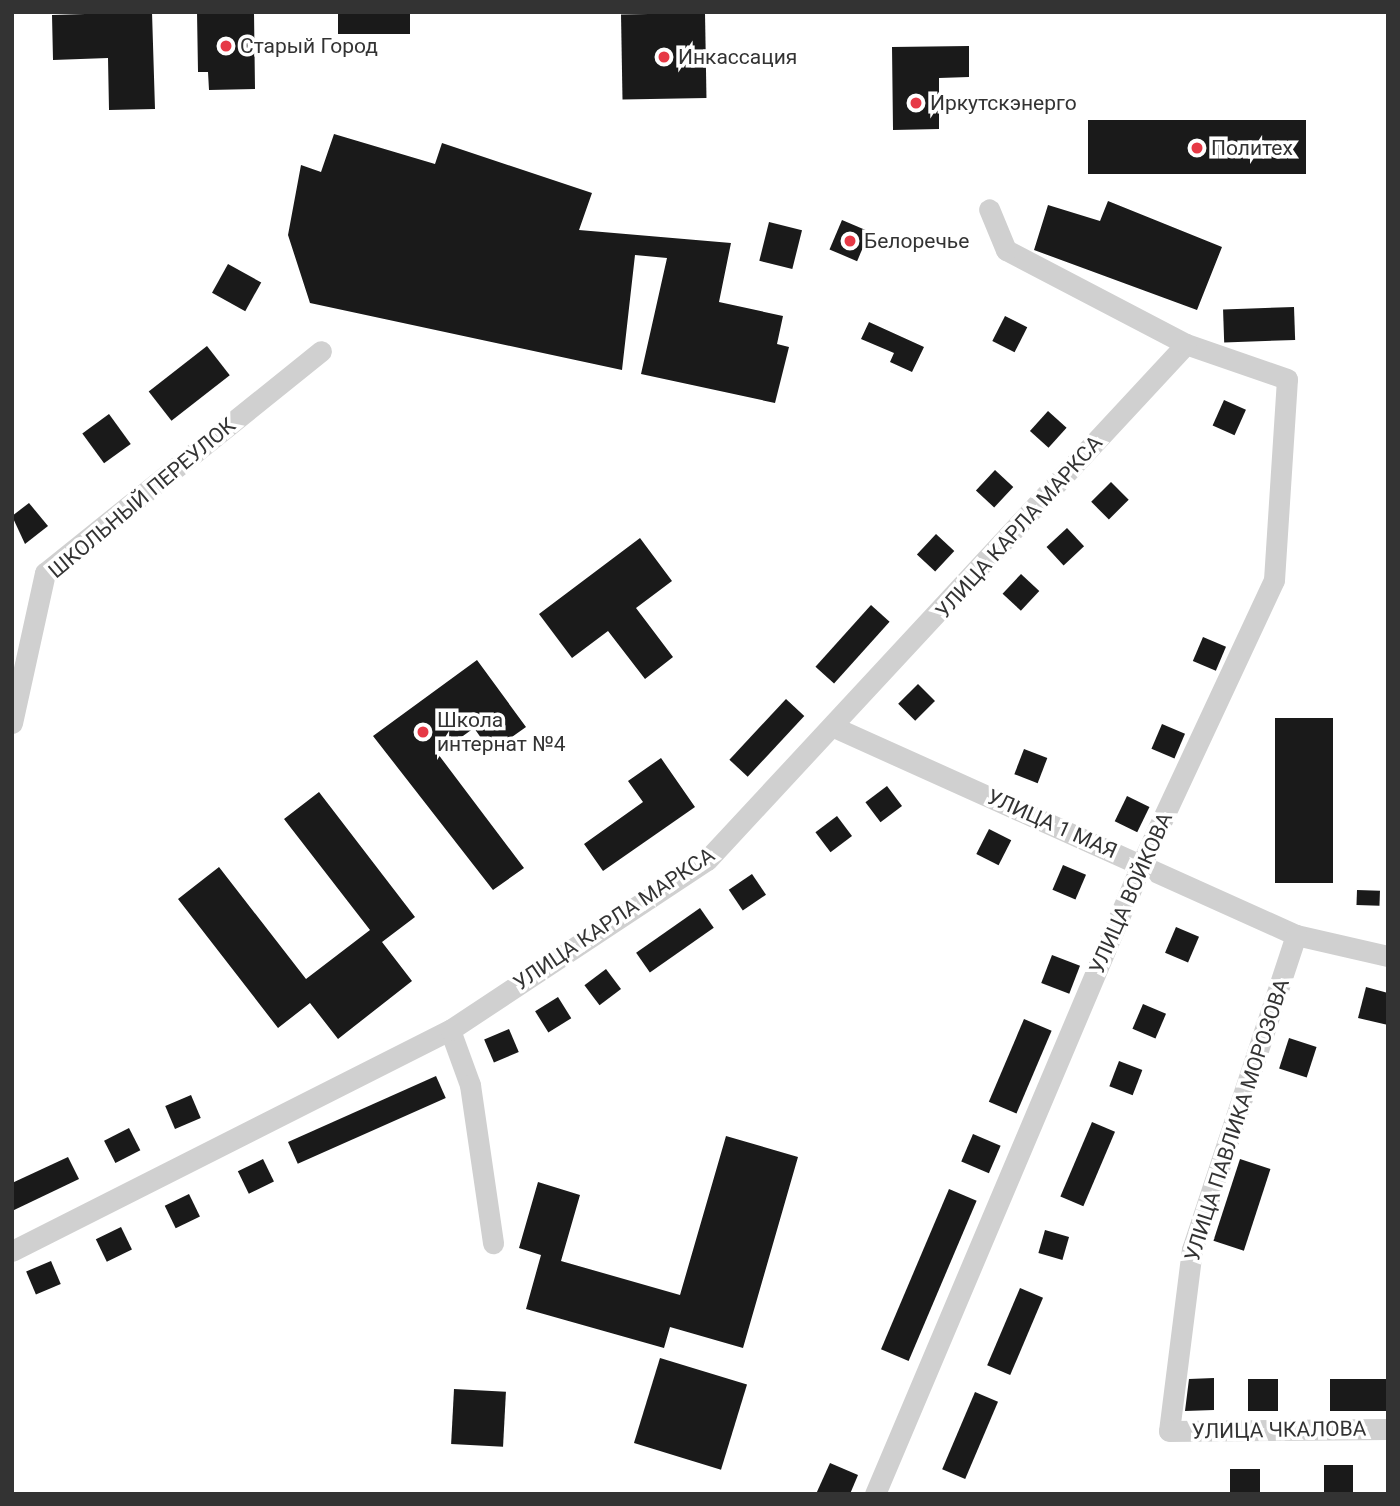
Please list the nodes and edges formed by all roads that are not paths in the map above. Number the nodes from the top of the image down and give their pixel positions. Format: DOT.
graph roads {
  1 [pos="989,209"];
  2 [pos="1186,344"];
  3 [pos="321,351"];
  4 [pos="12,723"];
  5 [pos="836,728"];
  6 [pos="1142,863"];
  7 [pos="1296,935"];
  8 [pos="1388,956"];
  9 [pos="450,1030"];
  10 [pos="493,1243"];
  11 [pos="12,1251"];
  12 [pos="1388,1429"];
  13 [pos="1170,1431"];
  14 [pos="875,1494"];
  1 -- 2 [label="street"];
  2 -- 5 [label="street, УЛИЦА КАРЛА МАРКСА"];
  2 -- 6 [label="street, УЛИЦА ВОЙКОВА"];
  3 -- 4 [label="street, ШКОЛЬНЫЙ ПЕРЕУЛОК"];
  5 -- 6 [label="street, УЛИЦА 1 МАЯ"];
  5 -- 9 [label="street, УЛИЦА КАРЛА МАРКСА"];
  6 -- 7 [label="street, УЛИЦА 1 МАЯ"];
  6 -- 14 [label="street, УЛИЦА ВОЙКОВА"];
  7 -- 8 [label="street, УЛИЦА 1 МАЯ"];
  7 -- 13 [label="street, УЛИЦА ПАВЛИКА МОРОЗОВА"];
  9 -- 10 [label="street"];
  9 -- 11 [label="street, УЛИЦА КАРЛА МАРКСА"];
  12 -- 13 [label="street, УЛИЦА ЧКАЛОВА"];
}
